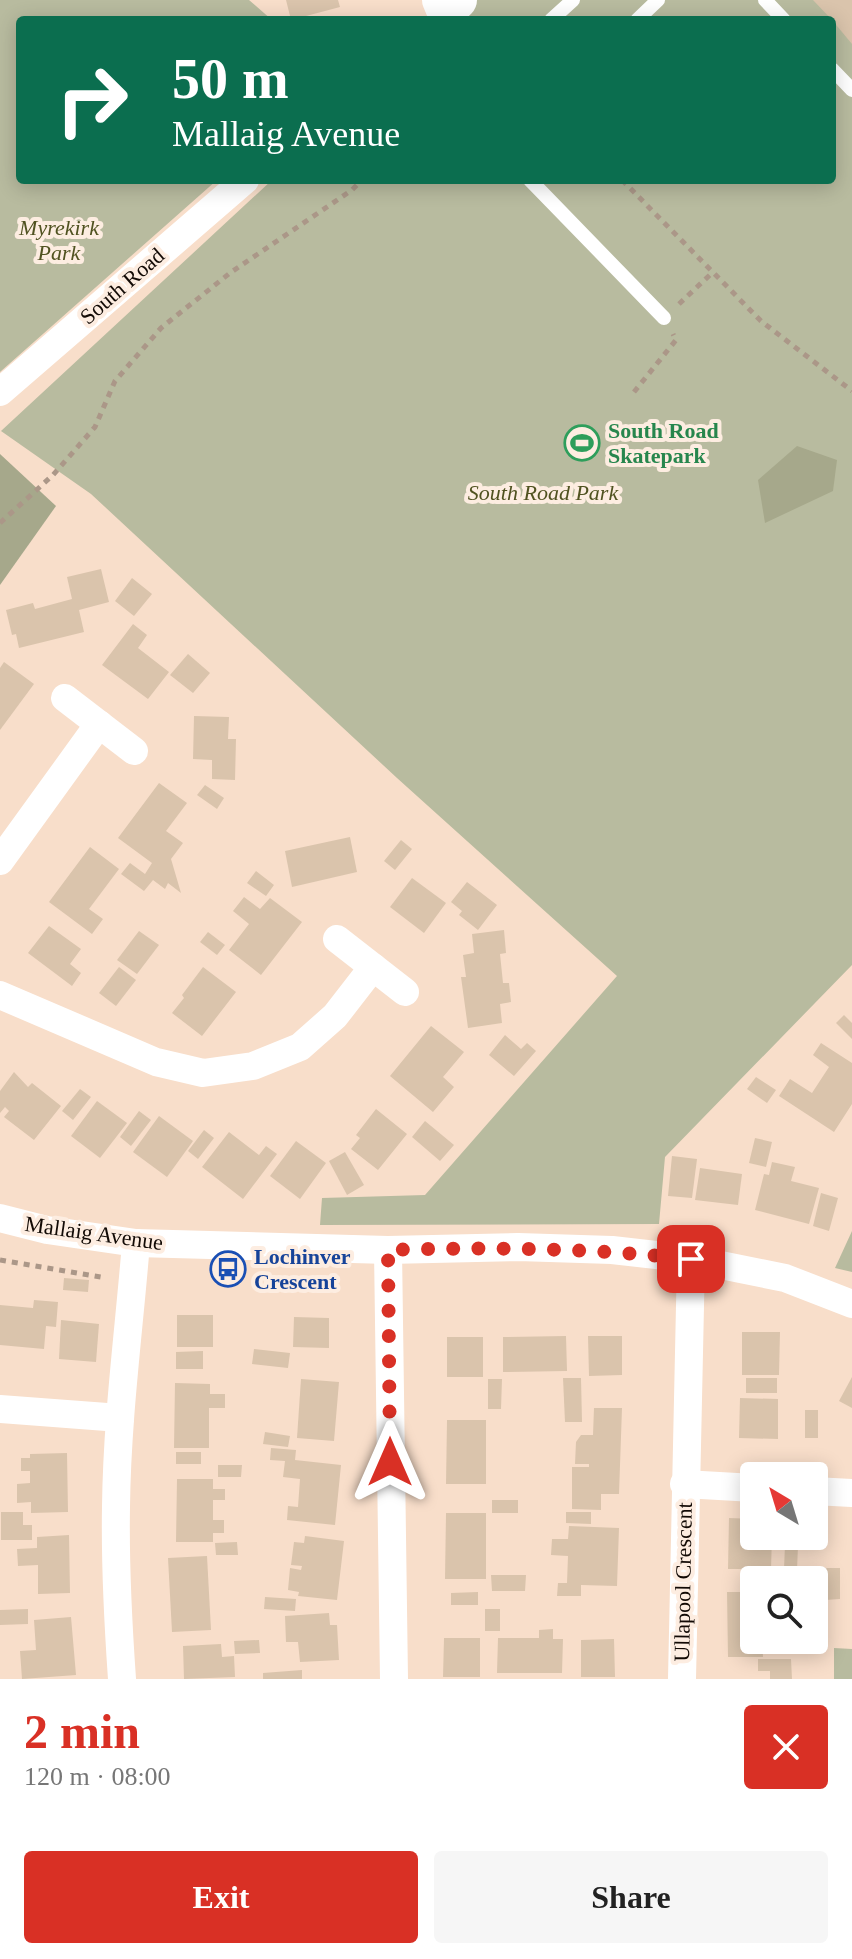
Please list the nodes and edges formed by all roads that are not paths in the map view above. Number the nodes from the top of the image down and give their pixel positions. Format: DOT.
graph roads {
  1 [pos="573,0"];
  2 [pos="658,0"];
  3 [pos="765,0"];
  4 [pos="555,16"];
  5 [pos="641,16"];
  6 [pos="780,16"];
  7 [pos="836,73"];
  8 [pos="852,90"];
  9 [pos="240,184"];
  10 [pos="534,184"];
  11 [pos="664,318"];
  12 [pos="0,392"];
  13 [pos="65,698"];
  14 [pos="99,724"];
  15 [pos="134,751"];
  16 [pos="0,861"];
  17 [pos="337,939"];
  18 [pos="373,967"];
  19 [pos="405,992"];
  20 [pos="0,995"];
  21 [pos="0,1218"];
  22 [pos="136,1243"];
  23 [pos="388,1250"];
  24 [pos="691,1259"];
  25 [pos="852,1304"];
  26 [pos="0,1409"];
  27 [pos="120,1418"];
  28 [pos="684,1484"];
  29 [pos="740,1487"];
  30 [pos="828,1492"];
  31 [pos="852,1493"];
  32 [pos="122,1679"];
  33 [pos="394,1679"];
  34 [pos="682,1679"];
  1 -- 4 [label="lane"];
  2 -- 5 [label="lane"];
  3 -- 6 [label="lane"];
  7 -- 8 [label="lane"];
  9 -- 12 [label="street, South Road"];
  10 -- 11 [label="lane"];
  13 -- 14 [label="street"];
  14 -- 15 [label="street"];
  14 -- 16 [label="street"];
  17 -- 18 [label="street"];
  18 -- 19 [label="street"];
  18 -- 20 [label="street"];
  21 -- 22 [label="street, Mallaig Avenue"];
  22 -- 23 [label="street, Mallaig Avenue"];
  22 -- 27 [label="street"];
  23 -- 24 [label="street, Mallaig Avenue"];
  23 -- 33 [label="street"];
  24 -- 25 [label="street, Mallaig Avenue"];
  24 -- 28 [label="street, Ullapool Crescent"];
  26 -- 27 [label="street"];
  27 -- 32 [label="street"];
  28 -- 29 [label="street, Ullapool Crescent"];
  28 -- 34 [label="street, Ullapool Crescent"];
  30 -- 31 [label="street"];
}
